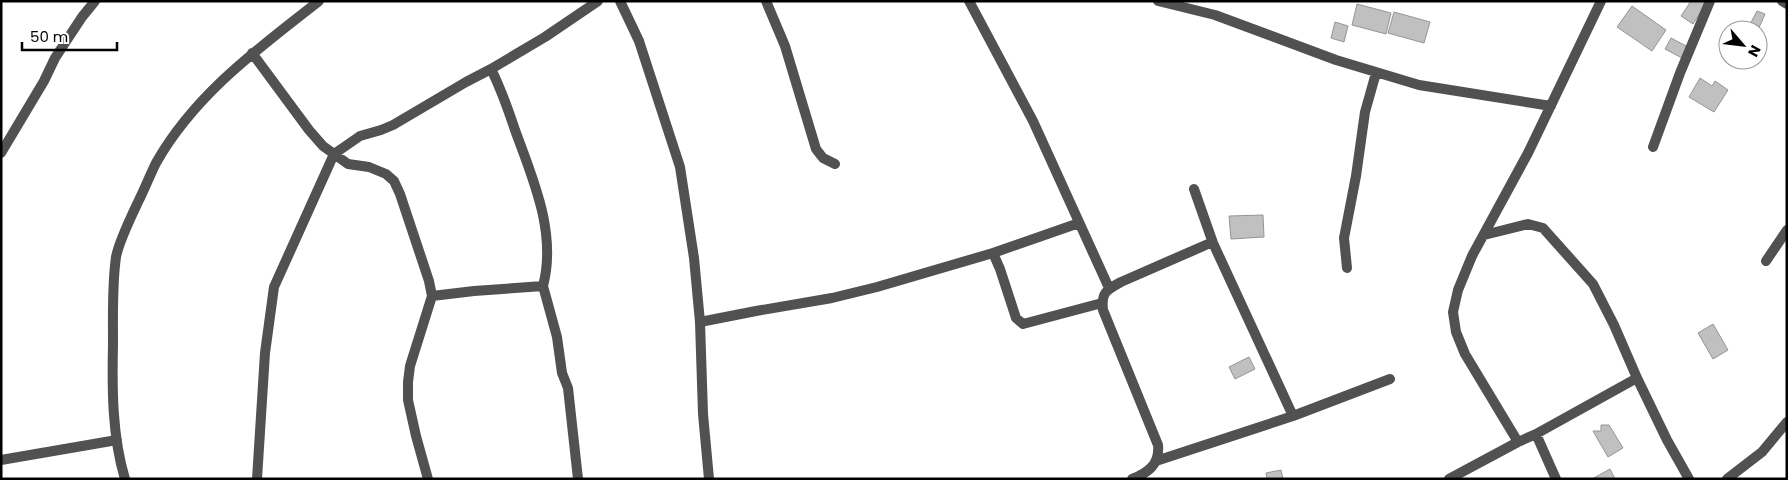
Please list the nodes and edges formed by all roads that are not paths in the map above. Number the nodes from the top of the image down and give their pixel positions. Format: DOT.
graph roads {
  1 [pos="96,1"];
  2 [pos="319,1"];
  3 [pos="598,1"];
  4 [pos="620,1"];
  5 [pos="766,1"];
  6 [pos="969,1"];
  7 [pos="1158,1"];
  8 [pos="1601,1"];
  9 [pos="1710,1"];
  10 [pos="1782,1"];
  11 [pos="1787,4"];
  12 [pos="252,53"];
  13 [pos="491,69"];
  14 [pos="1376,73"];
  15 [pos="1551,106"];
  16 [pos="1653,147"];
  17 [pos="1,152"];
  18 [pos="334,154"];
  19 [pos="835,164"];
  20 [pos="1194,189"];
  21 [pos="1079,223"];
  22 [pos="1787,230"];
  23 [pos="1484,235"];
  24 [pos="1213,243"];
  25 [pos="993,253"];
  26 [pos="1766,261"];
  27 [pos="1347,268"];
  28 [pos="543,286"];
  29 [pos="1109,288"];
  30 [pos="432,296"];
  31 [pos="1102,304"];
  32 [pos="700,322"];
  33 [pos="1636,378"];
  34 [pos="1390,379"];
  35 [pos="1293,416"];
  36 [pos="1787,422"];
  37 [pos="1536,434"];
  38 [pos="117,440"];
  39 [pos="1518,442"];
  40 [pos="1,460"];
  41 [pos="1156,461"];
  42 [pos="126,479"];
  43 [pos="257,479"];
  44 [pos="428,479"];
  45 [pos="578,479"];
  46 [pos="708,479"];
  47 [pos="1132,479"];
  48 [pos="1449,479"];
  49 [pos="1556,479"];
  50 [pos="1690,479"];
  51 [pos="1727,479"];
  1 -- 17 [label="street"];
  2 -- 12 [label="street"];
  3 -- 13 [label="street"];
  4 -- 32 [label="street"];
  5 -- 19 [label="street"];
  6 -- 21 [label="street"];
  7 -- 14 [label="street"];
  8 -- 15 [label="street"];
  9 -- 16 [label="street"];
  10 -- 11 [label="street"];
  12 -- 18 [label="street"];
  12 -- 38 [label="street"];
  13 -- 18 [label="street"];
  13 -- 28 [label="street"];
  14 -- 15 [label="street"];
  14 -- 27 [label="street"];
  15 -- 23 [label="street"];
  18 -- 30 [label="street"];
  18 -- 43 [label="street"];
  20 -- 24 [label="street"];
  21 -- 25 [label="street"];
  21 -- 29 [label="street"];
  22 -- 26 [label="street"];
  23 -- 33 [label="street"];
  23 -- 39 [label="street"];
  24 -- 29 [label="street"];
  24 -- 35 [label="street"];
  25 -- 31 [label="street"];
  25 -- 32 [label="street"];
  28 -- 30 [label="street"];
  28 -- 45 [label="street"];
  29 -- 31 [label="street"];
  30 -- 44 [label="street"];
  31 -- 41 [label="street"];
  32 -- 46 [label="street"];
  33 -- 37 [label="street"];
  33 -- 50 [label="street"];
  34 -- 35 [label="street"];
  35 -- 41 [label="street"];
  36 -- 51 [label="street"];
  37 -- 39 [label="street"];
  37 -- 49 [label="street"];
  38 -- 40 [label="street"];
  38 -- 42 [label="street"];
  39 -- 48 [label="street"];
  41 -- 47 [label="street"];
}
